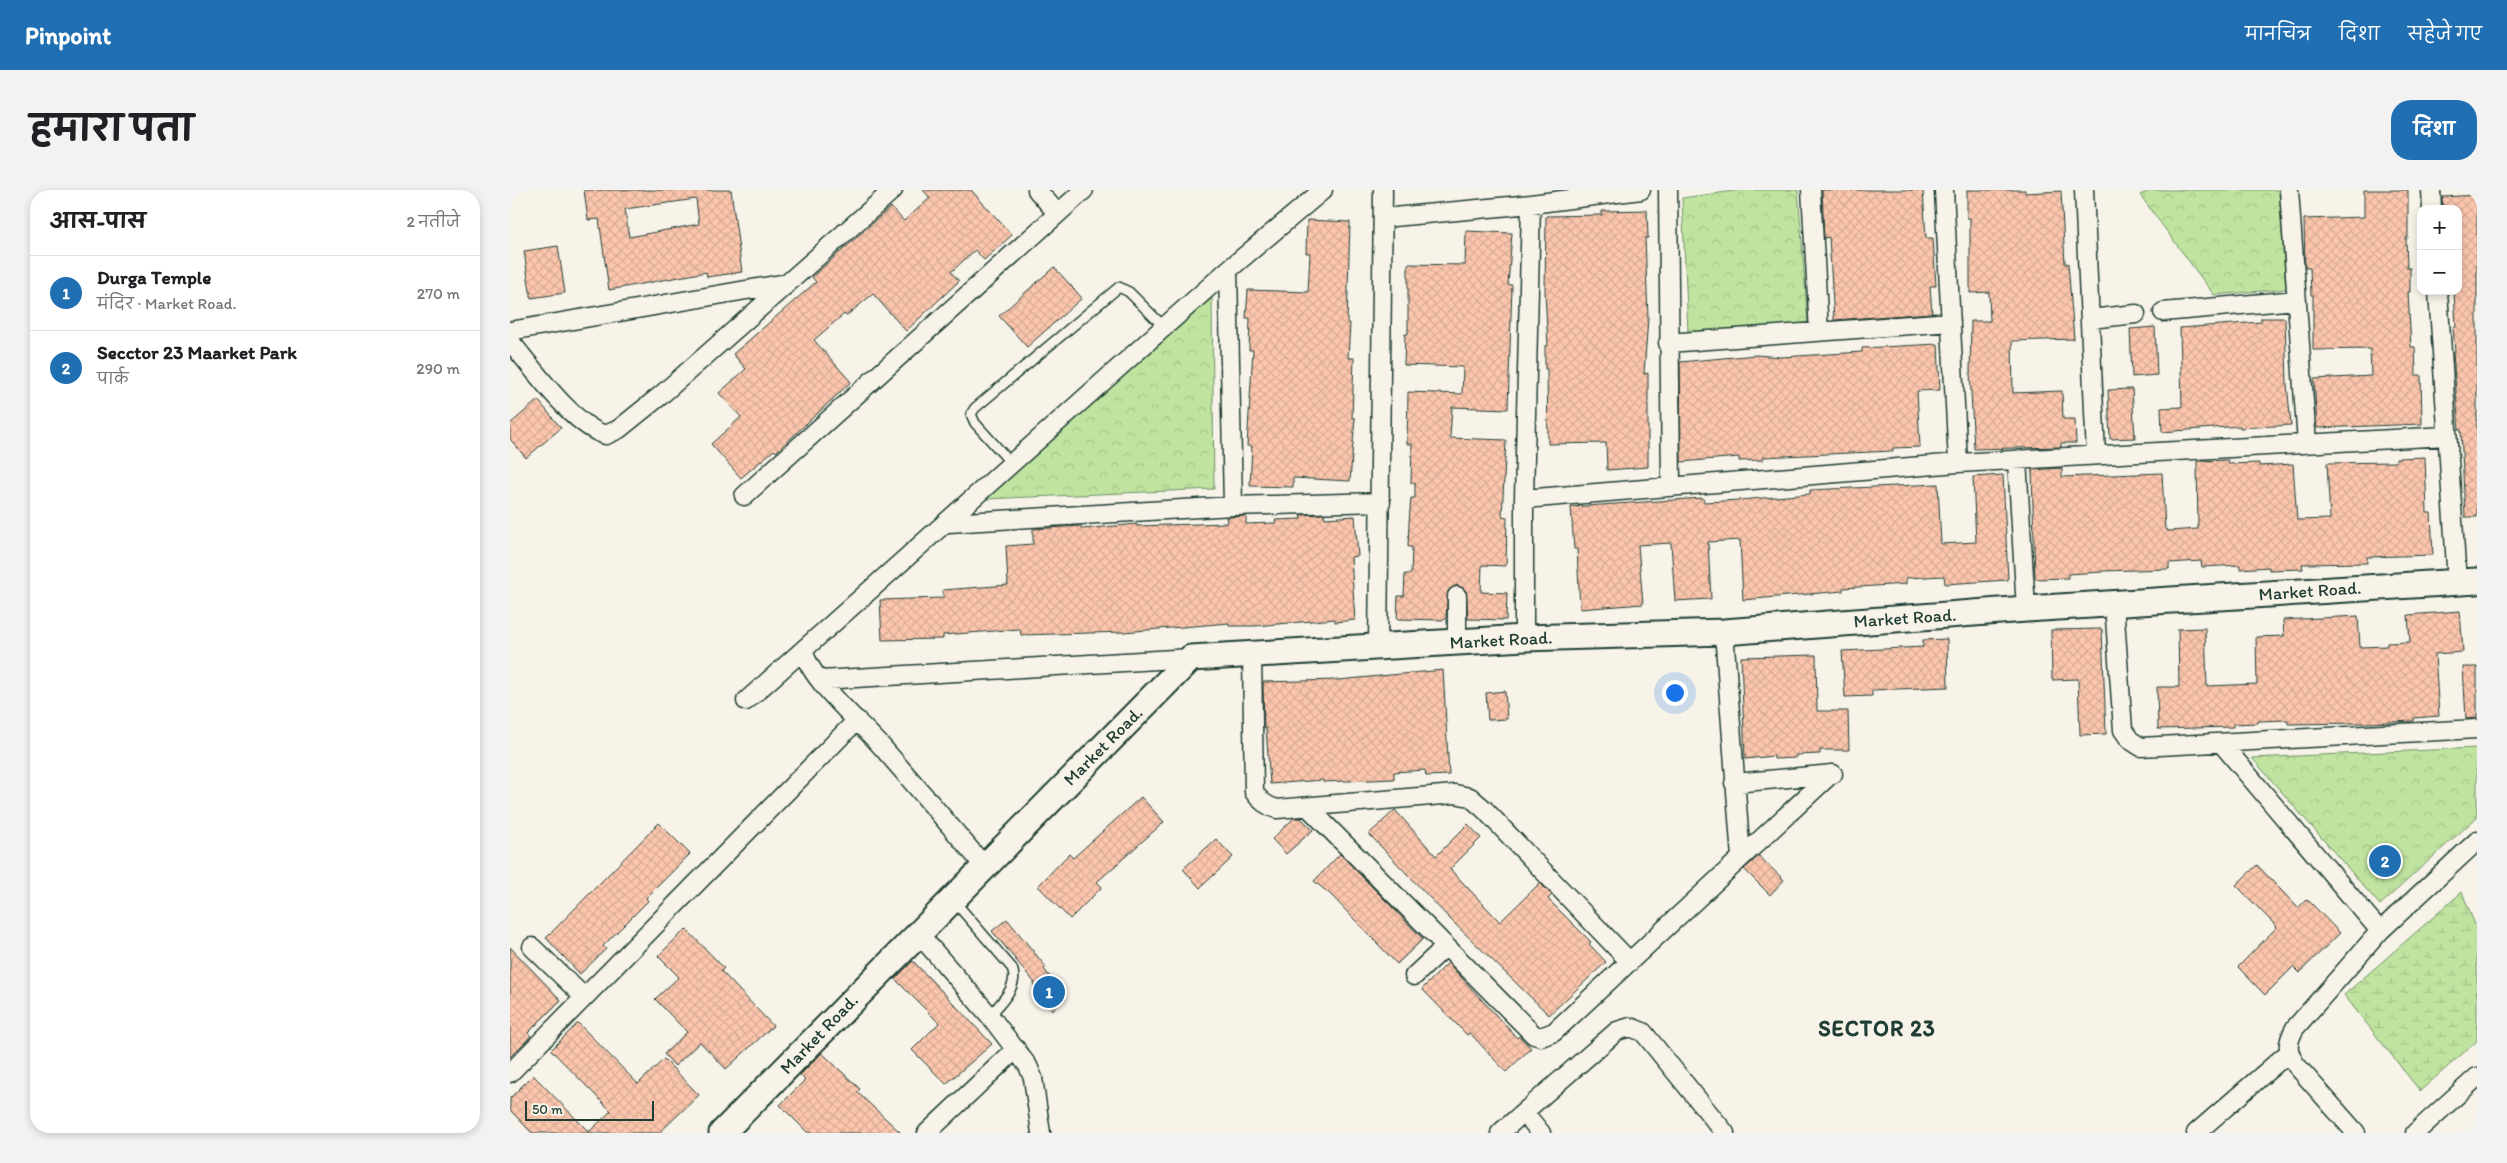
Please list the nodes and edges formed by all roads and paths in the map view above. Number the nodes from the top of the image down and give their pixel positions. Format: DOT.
graph roads {
  1 [pos="893,190"];
  2 [pos="1037,190"];
  3 [pos="1084,190"];
  4 [pos="1323,190"];
  5 [pos="1383,190"];
  6 [pos="1641,190"];
  7 [pos="1668,190"];
  8 [pos="1811,190"];
  9 [pos="1944,190"];
  10 [pos="2084,190"];
  11 [pos="2289,190"];
  12 [pos="2431,190"];
  13 [pos="1531,204"];
  14 [pos="2432,205"];
  15 [pos="1057,213"];
  16 [pos="1383,218"];
  17 [pos="1228,270"];
  18 [pos="788,283"];
  19 [pos="2438,295"];
  20 [pos="2297,300"];
  21 [pos="2163,312"];
  22 [pos="2136,314"];
  23 [pos="2090,319"];
  24 [pos="1951,322"];
  25 [pos="1164,327"];
  26 [pos="510,330"];
  27 [pos="1819,332"];
  28 [pos="510,341"];
  29 [pos="1668,343"];
  30 [pos="2447,436"];
  31 [pos="2307,444"];
  32 [pos="2096,456"];
  33 [pos="2017,460"];
  34 [pos="1958,463"];
  35 [pos="1012,464"];
  36 [pos="1671,486"];
  37 [pos="744,496"];
  38 [pos="1524,499"];
  39 [pos="1381,502"];
  40 [pos="1233,506"];
  41 [pos="948,522"];
  42 [pos="2467,581"];
  43 [pos="1457,596"];
  44 [pos="2114,604"];
  45 [pos="2026,609"];
  46 [pos="1724,632"];
  47 [pos="1524,638"];
  48 [pos="1457,642"];
  49 [pos="1378,646"];
  50 [pos="804,652"];
  51 [pos="1252,654"];
  52 [pos="1190,658"];
  53 [pos="821,680"];
  54 [pos="746,701"];
  55 [pos="857,720"];
  56 [pos="2477,729"];
  57 [pos="2222,744"];
  58 [pos="1734,783"];
  59 [pos="1309,808"];
  60 [pos="2477,841"];
  61 [pos="1741,858"];
  62 [pos="985,867"];
  63 [pos="952,899"];
  64 [pos="2380,931"];
  65 [pos="918,933"];
  66 [pos="1446,946"];
  67 [pos="532,947"];
  68 [pos="1630,962"];
  69 [pos="1414,976"];
  70 [pos="584,998"];
  71 [pos="990,1016"];
  72 [pos="1016,1049"];
  73 [pos="2288,1053"];
  74 [pos="510,1073"];
  75 [pos="2477,1077"];
  76 [pos="1524,1112"];
  77 [pos="2350,1131"];
  78 [pos="722,1133"];
  79 [pos="927,1133"];
  80 [pos="1041,1133"];
  81 [pos="1500,1133"];
  82 [pos="1541,1133"];
  83 [pos="1725,1133"];
  84 [pos="2196,1133"];
  85 [pos="2415,1133"];
  1 -- 18 [label="street"];
  2 -- 15 [label="street"];
  3 -- 15 [label="street"];
  4 -- 17 [label="street"];
  5 -- 16 [label="street"];
  6 -- 13 [label="street"];
  7 -- 29 [label="street"];
  8 -- 27 [label="street"];
  9 -- 24 [label="street"];
  10 -- 23 [label="street"];
  11 -- 20 [label="street"];
  12 -- 14 [label="street"];
  13 -- 16 [label="street"];
  13 -- 38 [label="street"];
  15 -- 37 [label="street"];
  16 -- 39 [label="street"];
  17 -- 25 [label="street"];
  17 -- 40 [label="street"];
  18 -- 26 [label="street"];
  18 -- 28 [label="street"];
  19 -- 30 [label="street"];
  20 -- 21 [label="street"];
  20 -- 31 [label="street"];
  22 -- 23 [label="street"];
  23 -- 32 [label="street"];
  24 -- 27 [label="street"];
  24 -- 34 [label="street"];
  25 -- 35 [label="street"];
  25 -- 35 [label="lane"];
  27 -- 29 [label="street"];
  29 -- 36 [label="street"];
  30 -- 31 [label="street"];
  30 -- 42 [label="street"];
  31 -- 32 [label="street"];
  32 -- 33 [label="street"];
  33 -- 34 [label="street"];
  33 -- 45 [label="street"];
  34 -- 36 [label="street"];
  35 -- 41 [label="street"];
  36 -- 38 [label="street"];
  38 -- 47 [label="street"];
  39 -- 40 [label="street"];
  39 -- 49 [label="street"];
  40 -- 41 [label="street"];
  41 -- 50 [label="street"];
  42 -- 44 [label="street, Market Road."];
  43 -- 48 [label="street"];
  44 -- 45 [label="street, Market Road."];
  44 -- 57 [label="street"];
  45 -- 46 [label="street, Market Road."];
  46 -- 47 [label="street, Market Road."];
  46 -- 58 [label="street"];
  47 -- 48 [label="street, Market Road."];
  48 -- 49 [label="street, Market Road."];
  49 -- 51 [label="street, Market Road."];
  50 -- 53 [label="street"];
  50 -- 54 [label="street"];
  51 -- 52 [label="street, Market Road."];
  51 -- 59 [label="street"];
  52 -- 53 [label="street"];
  52 -- 62 [label="street, Market Road."];
  53 -- 55 [label="street"];
  55 -- 62 [label="street"];
  55 -- 70 [label="street"];
  56 -- 57 [label="street"];
  57 -- 64 [label="street"];
  58 -- 61 [label="street"];
  58 -- 61 [label="street"];
  59 -- 66 [label="street"];
  59 -- 68 [label="street"];
  60 -- 64 [label="street"];
  61 -- 68 [label="street"];
  62 -- 63 [label="street, Market Road."];
  63 -- 65 [label="street, Market Road."];
  63 -- 71 [label="lane"];
  64 -- 73 [label="street"];
  65 -- 71 [label="street"];
  65 -- 78 [label="street, Market Road."];
  66 -- 68 [label="street"];
  66 -- 69 [label="street"];
  67 -- 70 [label="street"];
  70 -- 74 [label="street"];
  71 -- 72 [label="street"];
  72 -- 79 [label="street"];
  72 -- 80 [label="street"];
  73 -- 77 [label="street"];
  73 -- 84 [label="street"];
  75 -- 85 [label="street"];
  76 -- 81 [label="street"];
  76 -- 82 [label="street"];
  76 -- 83 [label="street"];
}
